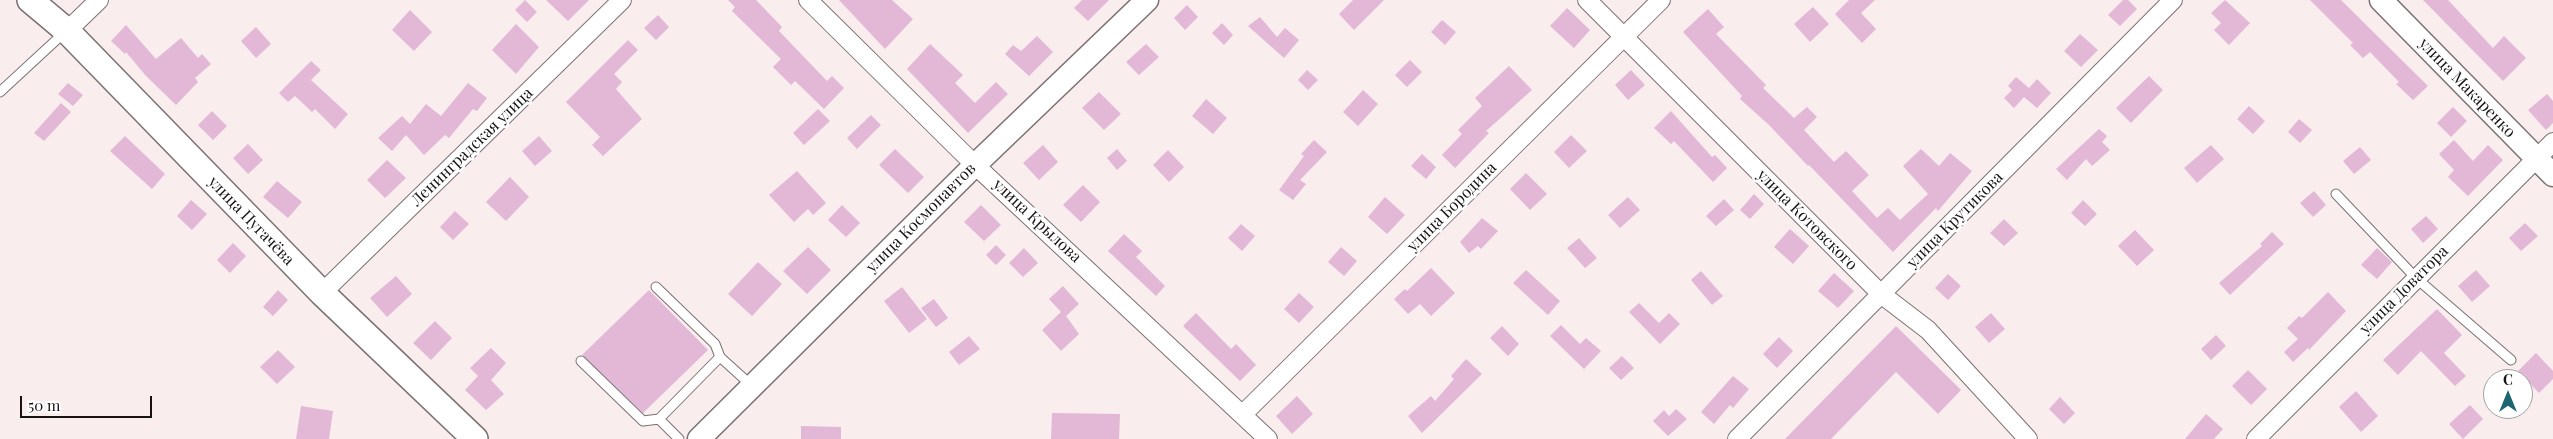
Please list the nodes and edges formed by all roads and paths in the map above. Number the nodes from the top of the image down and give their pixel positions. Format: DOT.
graph roads {
  1 [pos="30,0"];
  2 [pos="99,0"];
  3 [pos="622,0"];
  4 [pos="808,0"];
  5 [pos="1147,0"];
  6 [pos="1587,0"];
  7 [pos="1661,0"];
  8 [pos="2173,0"];
  9 [pos="2381,0"];
  10 [pos="67,31"];
  11 [pos="1624,37"];
  12 [pos="0,92"];
  13 [pos="2553,142"];
  14 [pos="2536,158"];
  15 [pos="976,165"];
  16 [pos="2553,175"];
  17 [pos="2336,194"];
  18 [pos="2416,278"];
  19 [pos="656,287"];
  20 [pos="322,294"];
  21 [pos="1881,294"];
  22 [pos="720,357"];
  23 [pos="2511,360"];
  24 [pos="581,361"];
  25 [pos="752,386"];
  26 [pos="1243,414"];
  27 [pos="659,419"];
  28 [pos="474,439"];
  29 [pos="679,439"];
  30 [pos="699,439"];
  31 [pos="1268,439"];
  32 [pos="1737,439"];
  33 [pos="2028,439"];
  34 [pos="2256,439"];
  1 -- 10 [label="main road, улица Пугачёва"];
  2 -- 10 [label="street"];
  3 -- 20 [label="street, Ленинградская улица"];
  4 -- 15 [label="street, улица Крылова"];
  5 -- 15 [label="street, улица Космонавтов"];
  6 -- 11 [label="street, улица Котовского"];
  7 -- 11 [label="street, улица Бородина"];
  8 -- 21 [label="street, улица Крутикова"];
  9 -- 14 [label="street, улица Макаренко"];
  10 -- 12 [label="lane"];
  10 -- 20 [label="main road, улица Пугачёва"];
  11 -- 21 [label="street, улица Котовского"];
  11 -- 26 [label="street, улица Бородина"];
  13 -- 14 [label="street, улица Доватора"];
  14 -- 16 [label="street, улица Макаренко"];
  14 -- 18 [label="street, улица Доватора"];
  15 -- 25 [label="street, улица Космонавтов"];
  15 -- 26 [label="street, улица Крылова"];
  17 -- 18 [label="lane"];
  18 -- 23 [label="lane"];
  18 -- 34 [label="street, улица Доватора"];
  19 -- 22 [label="lane"];
  20 -- 28 [label="main road, улица Пугачёва"];
  21 -- 32 [label="street, улица Крутикова"];
  21 -- 33 [label="street, улица Котовского"];
  22 -- 25 [label="lane"];
  22 -- 27 [label="lane"];
  24 -- 27 [label="lane"];
  25 -- 30 [label="street, улица Космонавтов"];
  26 -- 31 [label="street, улица Крылова"];
  27 -- 29 [label="lane"];
}
